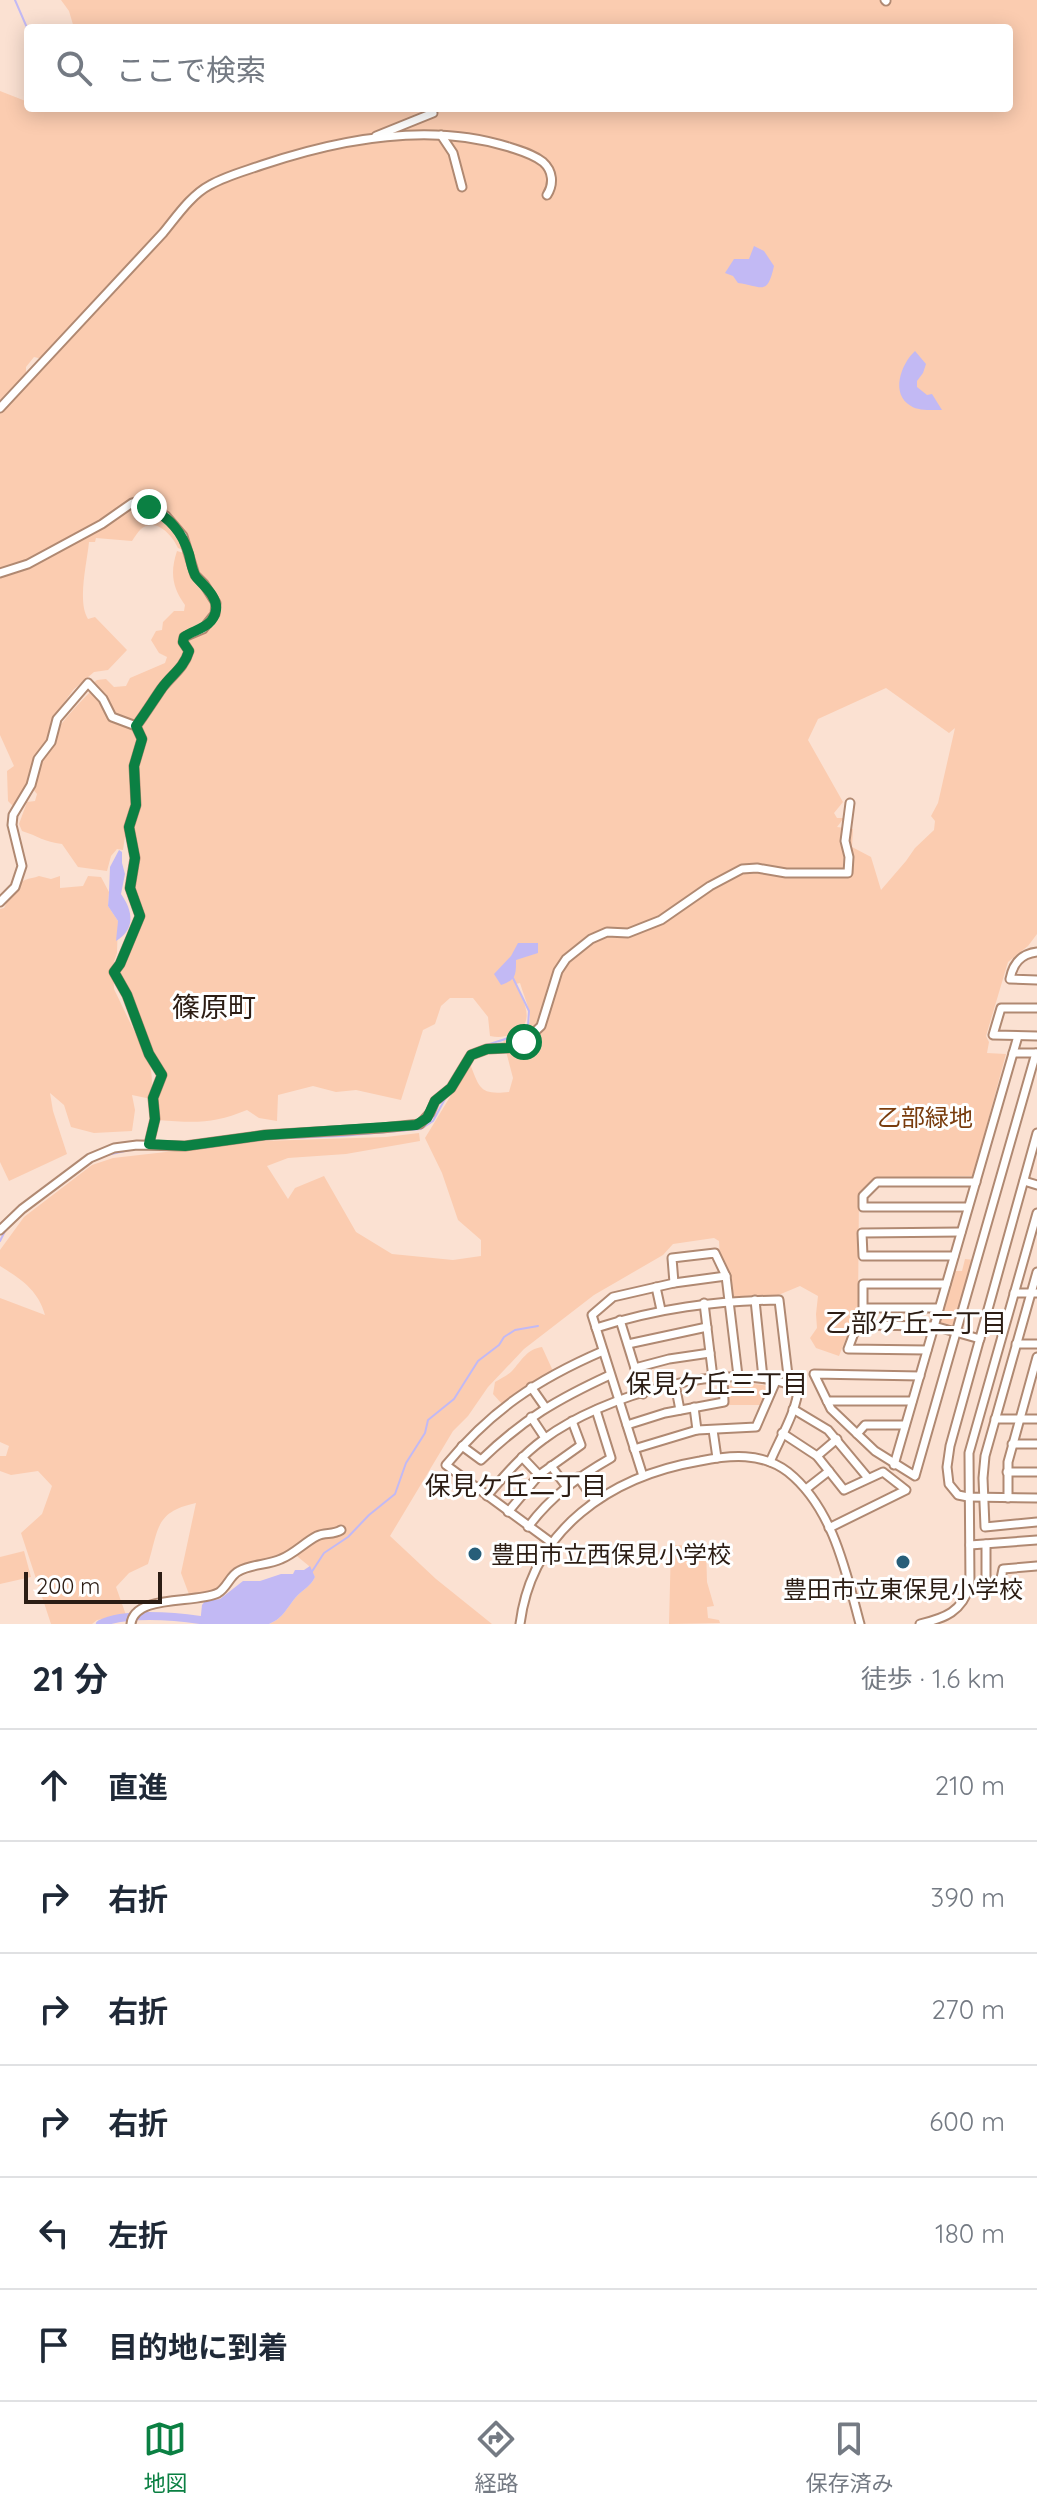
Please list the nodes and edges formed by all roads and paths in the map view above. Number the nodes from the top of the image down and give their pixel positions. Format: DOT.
graph roads {
  1 [pos="433,113"];
  2 [pos="441,135"];
  3 [pos="367,139"];
  4 [pos="462,187"];
  5 [pos="547,195"];
  6 [pos="0,408"];
  7 [pos="0,573"];
  8 [pos="136,726"];
  9 [pos="850,803"];
  10 [pos="0,902"];
  11 [pos="1037,952"];
  12 [pos="1037,980"];
  13 [pos="1037,1008"];
  14 [pos="1018,1036"];
  15 [pos="1037,1036"];
  16 [pos="1013,1053"];
  17 [pos="1037,1053"];
  18 [pos="1037,1133"];
  19 [pos="149,1144"];
  20 [pos="1024,1181"];
  21 [pos="976,1182"];
  22 [pos="1037,1185"];
  23 [pos="968,1207"];
  24 [pos="1037,1213"];
  25 [pos="0,1230"];
  26 [pos="961,1232"];
  27 [pos="954,1256"];
  28 [pos="1037,1272"];
  29 [pos="726,1276"];
  30 [pos="674,1283"];
  31 [pos="946,1284"];
  32 [pos="656,1287"];
  33 [pos="1014,1293"];
  34 [pos="1034,1293"];
  35 [pos="729,1300"];
  36 [pos="755,1300"];
  37 [pos="704,1303"];
  38 [pos="939,1308"];
  39 [pos="661,1310"];
  40 [pos="620,1320"];
  41 [pos="934,1326"];
  42 [pos="707,1327"];
  43 [pos="596,1328"];
  44 [pos="956,1332"];
  45 [pos="980,1339"];
  46 [pos="628,1344"];
  47 [pos="1016,1344"];
  48 [pos="1037,1344"];
  49 [pos="927,1350"];
  50 [pos="603,1351"];
  51 [pos="710,1353"];
  52 [pos="1037,1357"];
  53 [pos="635,1368"];
  54 [pos="1035,1368"];
  55 [pos="610,1375"];
  56 [pos="738,1376"];
  57 [pos="920,1376"];
  58 [pos="718,1378"];
  59 [pos="763,1378"];
  60 [pos="776,1381"];
  61 [pos="675,1384"];
  62 [pos="789,1384"];
  63 [pos="531,1387"];
  64 [pos="1027,1393"];
  65 [pos="1037,1393"];
  66 [pos="643,1394"];
  67 [pos="619,1400"];
  68 [pos="827,1401"];
  69 [pos="912,1401"];
  70 [pos="545,1407"];
  71 [pos="694,1407"];
  72 [pos="793,1409"];
  73 [pos="596,1410"];
  74 [pos="680,1410"];
  75 [pos="531,1417"];
  76 [pos="995,1419"];
  77 [pos="1019,1419"];
  78 [pos="1037,1419"];
  79 [pos="572,1421"];
  80 [pos="627,1425"];
  81 [pos="905,1425"];
  82 [pos="697,1430"];
  83 [pos="713,1430"];
  84 [pos="782,1433"];
  85 [pos="857,1434"];
  86 [pos="545,1438"];
  87 [pos="837,1439"];
  88 [pos="1012,1444"];
  89 [pos="1037,1444"];
  90 [pos="462,1446"];
  91 [pos="634,1449"];
  92 [pos="817,1456"];
  93 [pos="522,1457"];
  94 [pos="717,1458"];
  95 [pos="770,1462"];
  96 [pos="894,1465"];
  97 [pos="551,1466"];
  98 [pos="829,1471"];
  99 [pos="1007,1472"];
  100 [pos="1037,1472"];
  101 [pos="539,1475"];
  102 [pos="643,1476"];
  103 [pos="578,1477"];
  104 [pos="868,1478"];
  105 [pos="566,1486"];
  106 [pos="806,1489"];
  107 [pos="487,1496"];
  108 [pos="968,1497"];
  109 [pos="985,1497"];
  110 [pos="1008,1498"];
  111 [pos="1037,1498"];
  112 [pos="595,1501"];
  113 [pos="508,1512"];
  114 [pos="1037,1522"];
  115 [pos="528,1527"];
  116 [pos="829,1528"];
  117 [pos="341,1530"];
  118 [pos="1037,1540"];
  119 [pos="552,1543"];
  120 [pos="986,1544"];
  121 [pos="970,1545"];
  122 [pos="1037,1566"];
  123 [pos="131,1620"];
  124 [pos="520,1624"];
  125 [pos="860,1624"];
  126 [pos="920,1624"];
  1 -- 3 [label="street"];
  2 -- 3 [label="street"];
  2 -- 4 [label="street"];
  2 -- 5 [label="street"];
  3 -- 6 [label="street"];
  7 -- 8 [label="street"];
  8 -- 10 [label="street"];
  8 -- 19 [label="street"];
  9 -- 19 [label="street"];
  11 -- 12 [label="street"];
  13 -- 14 [label="street"];
  14 -- 15 [label="street"];
  14 -- 16 [label="street"];
  16 -- 17 [label="street"];
  16 -- 21 [label="street"];
  17 -- 44 [label="street"];
  18 -- 20 [label="street"];
  19 -- 25 [label="street"];
  20 -- 22 [label="street"];
  20 -- 45 [label="street"];
  21 -- 23 [label="street"];
  21 -- 23 [label="street"];
  23 -- 26 [label="street"];
  24 -- 33 [label="street"];
  26 -- 27 [label="street"];
  26 -- 27 [label="street"];
  27 -- 31 [label="street"];
  28 -- 34 [label="street"];
  29 -- 30 [label="street"];
  29 -- 30 [label="street"];
  29 -- 35 [label="street"];
  30 -- 32 [label="street"];
  31 -- 38 [label="street"];
  31 -- 38 [label="street"];
  32 -- 39 [label="street"];
  32 -- 43 [label="street"];
  33 -- 34 [label="street"];
  33 -- 108 [label="street"];
  34 -- 47 [label="street"];
  35 -- 36 [label="street"];
  35 -- 37 [label="street"];
  35 -- 56 [label="street"];
  36 -- 59 [label="street"];
  36 -- 62 [label="street"];
  37 -- 39 [label="street"];
  37 -- 42 [label="street"];
  38 -- 41 [label="street"];
  39 -- 40 [label="street"];
  40 -- 43 [label="street"];
  40 -- 46 [label="street"];
  41 -- 44 [label="street"];
  41 -- 49 [label="street"];
  41 -- 49 [label="street"];
  42 -- 46 [label="street"];
  42 -- 51 [label="street"];
  43 -- 50 [label="street"];
  44 -- 45 [label="street"];
  44 -- 96 [label="street"];
  45 -- 108 [label="street"];
  46 -- 53 [label="street"];
  47 -- 48 [label="street"];
  47 -- 76 [label="street"];
  49 -- 57 [label="street"];
  50 -- 55 [label="street"];
  50 -- 63 [label="street"];
  51 -- 53 [label="street"];
  51 -- 58 [label="street"];
  52 -- 54 [label="street"];
  53 -- 66 [label="street"];
  54 -- 64 [label="street"];
  55 -- 67 [label="street"];
  55 -- 70 [label="street"];
  56 -- 58 [label="street"];
  56 -- 59 [label="street"];
  57 -- 68 [label="street"];
  57 -- 69 [label="street"];
  58 -- 61 [label="street"];
  58 -- 71 [label="street"];
  59 -- 60 [label="street"];
  60 -- 62 [label="street"];
  60 -- 83 [label="street"];
  61 -- 66 [label="street"];
  61 -- 74 [label="street"];
  62 -- 72 [label="street"];
  63 -- 70 [label="street"];
  63 -- 90 [label="street"];
  64 -- 65 [label="street"];
  64 -- 77 [label="street"];
  66 -- 67 [label="street"];
  67 -- 73 [label="street"];
  67 -- 80 [label="street"];
  68 -- 69 [label="street"];
  68 -- 85 [label="street"];
  69 -- 81 [label="street"];
  70 -- 75 [label="street"];
  71 -- 74 [label="street"];
  71 -- 82 [label="street"];
  72 -- 84 [label="street"];
  72 -- 87 [label="street"];
  73 -- 79 [label="street"];
  73 -- 103 [label="street"];
  74 -- 80 [label="street"];
  75 -- 86 [label="street"];
  75 -- 90 [label="street"];
  76 -- 77 [label="street"];
  76 -- 109 [label="street"];
  77 -- 78 [label="street"];
  77 -- 88 [label="street"];
  79 -- 86 [label="street"];
  79 -- 97 [label="street"];
  80 -- 91 [label="street"];
  81 -- 85 [label="street"];
  81 -- 96 [label="street"];
  82 -- 83 [label="street"];
  82 -- 91 [label="street"];
  83 -- 94 [label="street"];
  84 -- 92 [label="street"];
  84 -- 95 [label="street"];
  85 -- 96 [label="street"];
  86 -- 93 [label="street"];
  87 -- 92 [label="street"];
  87 -- 104 [label="street"];
  88 -- 89 [label="street"];
  88 -- 99 [label="street"];
  90 -- 107 [label="street"];
  91 -- 102 [label="street"];
  92 -- 98 [label="street"];
  93 -- 101 [label="street"];
  93 -- 107 [label="street"];
  94 -- 95 [label="street"];
  94 -- 102 [label="street"];
  95 -- 106 [label="street"];
  97 -- 101 [label="street"];
  97 -- 105 [label="street"];
  98 -- 104 [label="street"];
  98 -- 106 [label="street"];
  99 -- 100 [label="street"];
  99 -- 110 [label="street"];
  101 -- 113 [label="street"];
  102 -- 112 [label="street"];
  103 -- 105 [label="street"];
  103 -- 112 [label="street"];
  104 -- 116 [label="street"];
  105 -- 115 [label="street"];
  106 -- 116 [label="street"];
  107 -- 113 [label="street"];
  108 -- 109 [label="street"];
  108 -- 121 [label="street"];
  109 -- 110 [label="street"];
  109 -- 114 [label="street"];
  110 -- 111 [label="street"];
  112 -- 119 [label="street"];
  113 -- 115 [label="street"];
  115 -- 119 [label="street"];
  116 -- 125 [label="street"];
  117 -- 123 [label="street"];
  118 -- 120 [label="street"];
  119 -- 124 [label="street"];
  120 -- 121 [label="street"];
  120 -- 122 [label="street"];
  121 -- 126 [label="street"];
}
